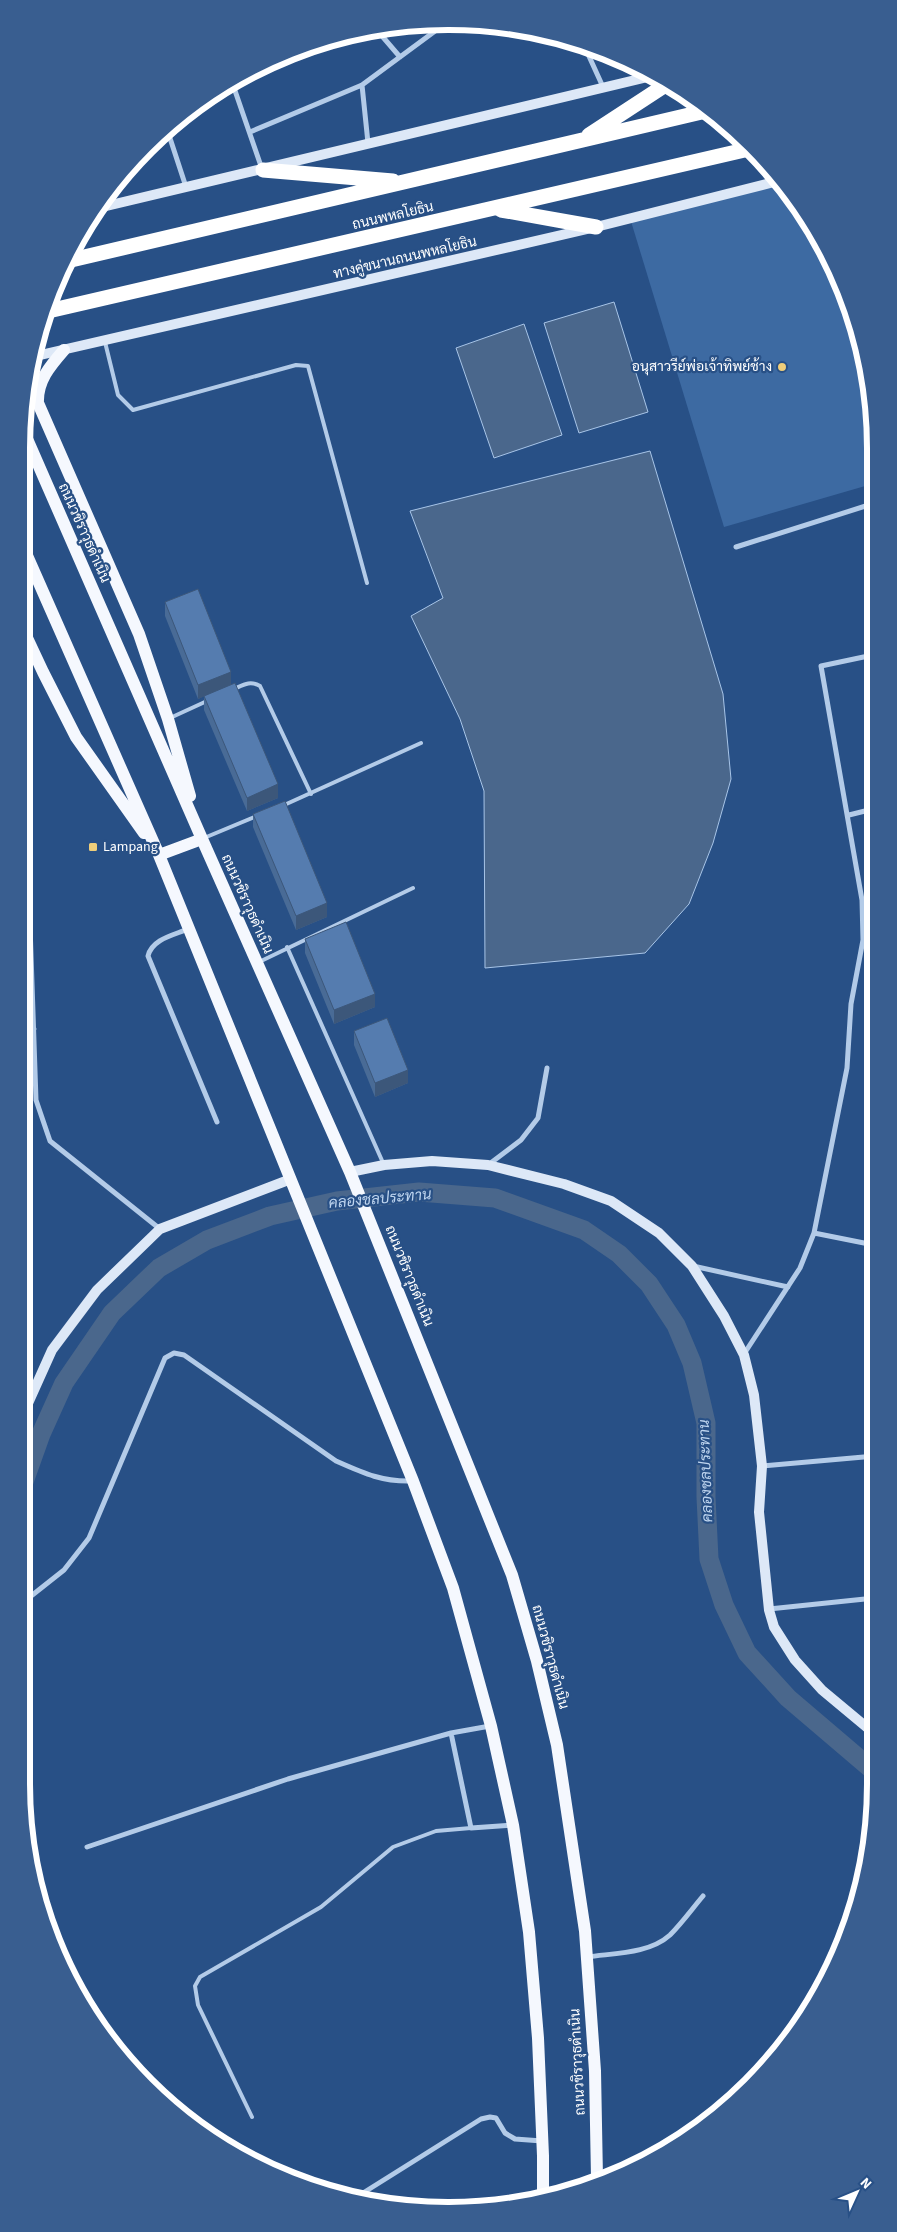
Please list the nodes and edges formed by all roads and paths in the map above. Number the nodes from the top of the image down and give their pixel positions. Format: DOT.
graph roads {
  1 [pos="436,30"];
  2 [pos="381,36"];
  3 [pos="588,54"];
  4 [pos="400,57"];
  5 [pos="643,78"];
  6 [pos="362,85"];
  7 [pos="603,88"];
  8 [pos="661,88"];
  9 [pos="234,89"];
  10 [pos="698,113"];
  11 [pos="250,132"];
  12 [pos="170,137"];
  13 [pos="579,141"];
  14 [pos="368,144"];
  15 [pos="742,151"];
  16 [pos="263,170"];
  17 [pos="407,182"];
  18 [pos="771,182"];
  19 [pos="186,187"];
  20 [pos="108,206"];
  21 [pos="495,209"];
  22 [pos="596,227"];
  23 [pos="75,259"];
  24 [pos="54,310"];
  25 [pos="105,342"];
  26 [pos="64,350"];
  27 [pos="41,355"];
  28 [pos="30,446"];
  29 [pos="867,506"];
  30 [pos="736,547"];
  31 [pos="30,562"];
  32 [pos="367,583"];
  33 [pos="30,644"];
  34 [pos="867,656"];
  35 [pos="230,691"];
  36 [pos="212,699"];
  37 [pos="168,719"];
  38 [pos="420,743"];
  39 [pos="311,794"];
  40 [pos="274,809"];
  41 [pos="867,811"];
  42 [pos="265,812"];
  43 [pos="849,815"];
  44 [pos="202,839"];
  45 [pos="160,856"];
  46 [pos="413,888"];
  47 [pos="862,900"];
  48 [pos="30,902"];
  49 [pos="867,902"];
  50 [pos="189,929"];
  51 [pos="287,947"];
  52 [pos="257,963"];
  53 [pos="30,1029"];
  54 [pos="34,1029"];
  55 [pos="547,1068"];
  56 [pos="217,1122"];
  57 [pos="384,1165"];
  58 [pos="488,1165"];
  59 [pos="350,1172"];
  60 [pos="290,1179"];
  61 [pos="160,1229"];
  62 [pos="814,1233"];
  63 [pos="867,1244"];
  64 [pos="692,1266"];
  65 [pos="788,1287"];
  66 [pos="744,1355"];
  67 [pos="30,1399"];
  68 [pos="867,1457"];
  69 [pos="762,1466"];
  70 [pos="414,1481"];
  71 [pos="30,1597"];
  72 [pos="865,1599"];
  73 [pos="769,1610"];
  74 [pos="491,1726"];
  75 [pos="867,1728"];
  76 [pos="451,1733"];
  77 [pos="513,1826"];
  78 [pos="471,1828"];
  79 [pos="87,1847"];
  80 [pos="703,1896"];
  81 [pos="586,1957"];
  82 [pos="252,2117"];
  83 [pos="543,2141"];
  84 [pos="597,2175"];
  85 [pos="542,2191"];
  86 [pos="363,2193"];
  1 -- 4 [label="street"];
  2 -- 4 [label="street"];
  3 -- 7 [label="street"];
  4 -- 6 [label="street"];
  5 -- 7 [label="main road"];
  6 -- 11 [label="street"];
  6 -- 14 [label="street"];
  7 -- 14 [label="main road"];
  8 -- 13 [label="highway"];
  9 -- 11 [label="street"];
  10 -- 13 [label="highway"];
  11 -- 16 [label="street"];
  12 -- 19 [label="street"];
  13 -- 17 [label="highway"];
  14 -- 16 [label="main road"];
  15 -- 21 [label="highway, ถนนพหลโยธิน"];
  16 -- 17 [label="highway"];
  16 -- 19 [label="main road"];
  17 -- 23 [label="highway"];
  18 -- 22 [label="main road, ทางคู่ขนานถนนพหลโยธิน"];
  19 -- 20 [label="main road"];
  21 -- 22 [label="highway"];
  21 -- 24 [label="highway, ถนนพหลโยธิน"];
  22 -- 25 [label="main road, ทางคู่ขนานถนนพหลโยธิน"];
  25 -- 26 [label="main road, ทางคู่ขนานถนนพหลโยธิน"];
  25 -- 32 [label="lane"];
  26 -- 27 [label="main road, ทางคู่ขนานถนนพหลโยธิน"];
  26 -- 37 [label="main road"];
  28 -- 44 [label="main road, ถนนวชิราวุธดำเนิน"];
  29 -- 30 [label="street"];
  31 -- 45 [label="main road"];
  33 -- 45 [label="main road"];
  34 -- 43 [label="street"];
  35 -- 39 [label="lane"];
  36 -- 37 [label="lane"];
  37 -- 44 [label="main road"];
  38 -- 39 [label="lane"];
  39 -- 40 [label="lane"];
  41 -- 43 [label="street"];
  42 -- 44 [label="lane"];
  43 -- 47 [label="street"];
  44 -- 45 [label="main road"];
  44 -- 52 [label="main road, ถนนวชิราวุธดำเนิน"];
  45 -- 50 [label="main road"];
  46 -- 51 [label="lane"];
  47 -- 49 [label="street"];
  47 -- 62 [label="street"];
  48 -- 54 [label="street"];
  50 -- 56 [label="street"];
  50 -- 60 [label="main road"];
  51 -- 52 [label="lane"];
  51 -- 57 [label="lane"];
  52 -- 59 [label="main road, ถนนวชิราวุธดำเนิน"];
  53 -- 54 [label="street"];
  54 -- 61 [label="street"];
  55 -- 58 [label="street"];
  57 -- 58 [label="main road"];
  57 -- 59 [label="main road"];
  58 -- 64 [label="main road"];
  59 -- 81 [label="main road, ถนนวชิราวุธดำเนิน"];
  60 -- 61 [label="main road"];
  60 -- 70 [label="main road"];
  61 -- 67 [label="main road"];
  62 -- 63 [label="street"];
  62 -- 65 [label="street"];
  64 -- 65 [label="street"];
  64 -- 66 [label="main road"];
  65 -- 66 [label="street"];
  66 -- 69 [label="main road"];
  68 -- 69 [label="street"];
  69 -- 73 [label="main road"];
  70 -- 71 [label="street"];
  70 -- 74 [label="main road"];
  72 -- 73 [label="street"];
  73 -- 75 [label="main road"];
  74 -- 76 [label="street"];
  74 -- 77 [label="main road"];
  76 -- 78 [label="street"];
  76 -- 79 [label="street"];
  77 -- 78 [label="street"];
  77 -- 83 [label="main road"];
  78 -- 82 [label="lane"];
  80 -- 81 [label="street"];
  81 -- 84 [label="main road, ถนนวชิราวุธดำเนิน"];
  83 -- 85 [label="main road"];
  83 -- 86 [label="street"];
}
